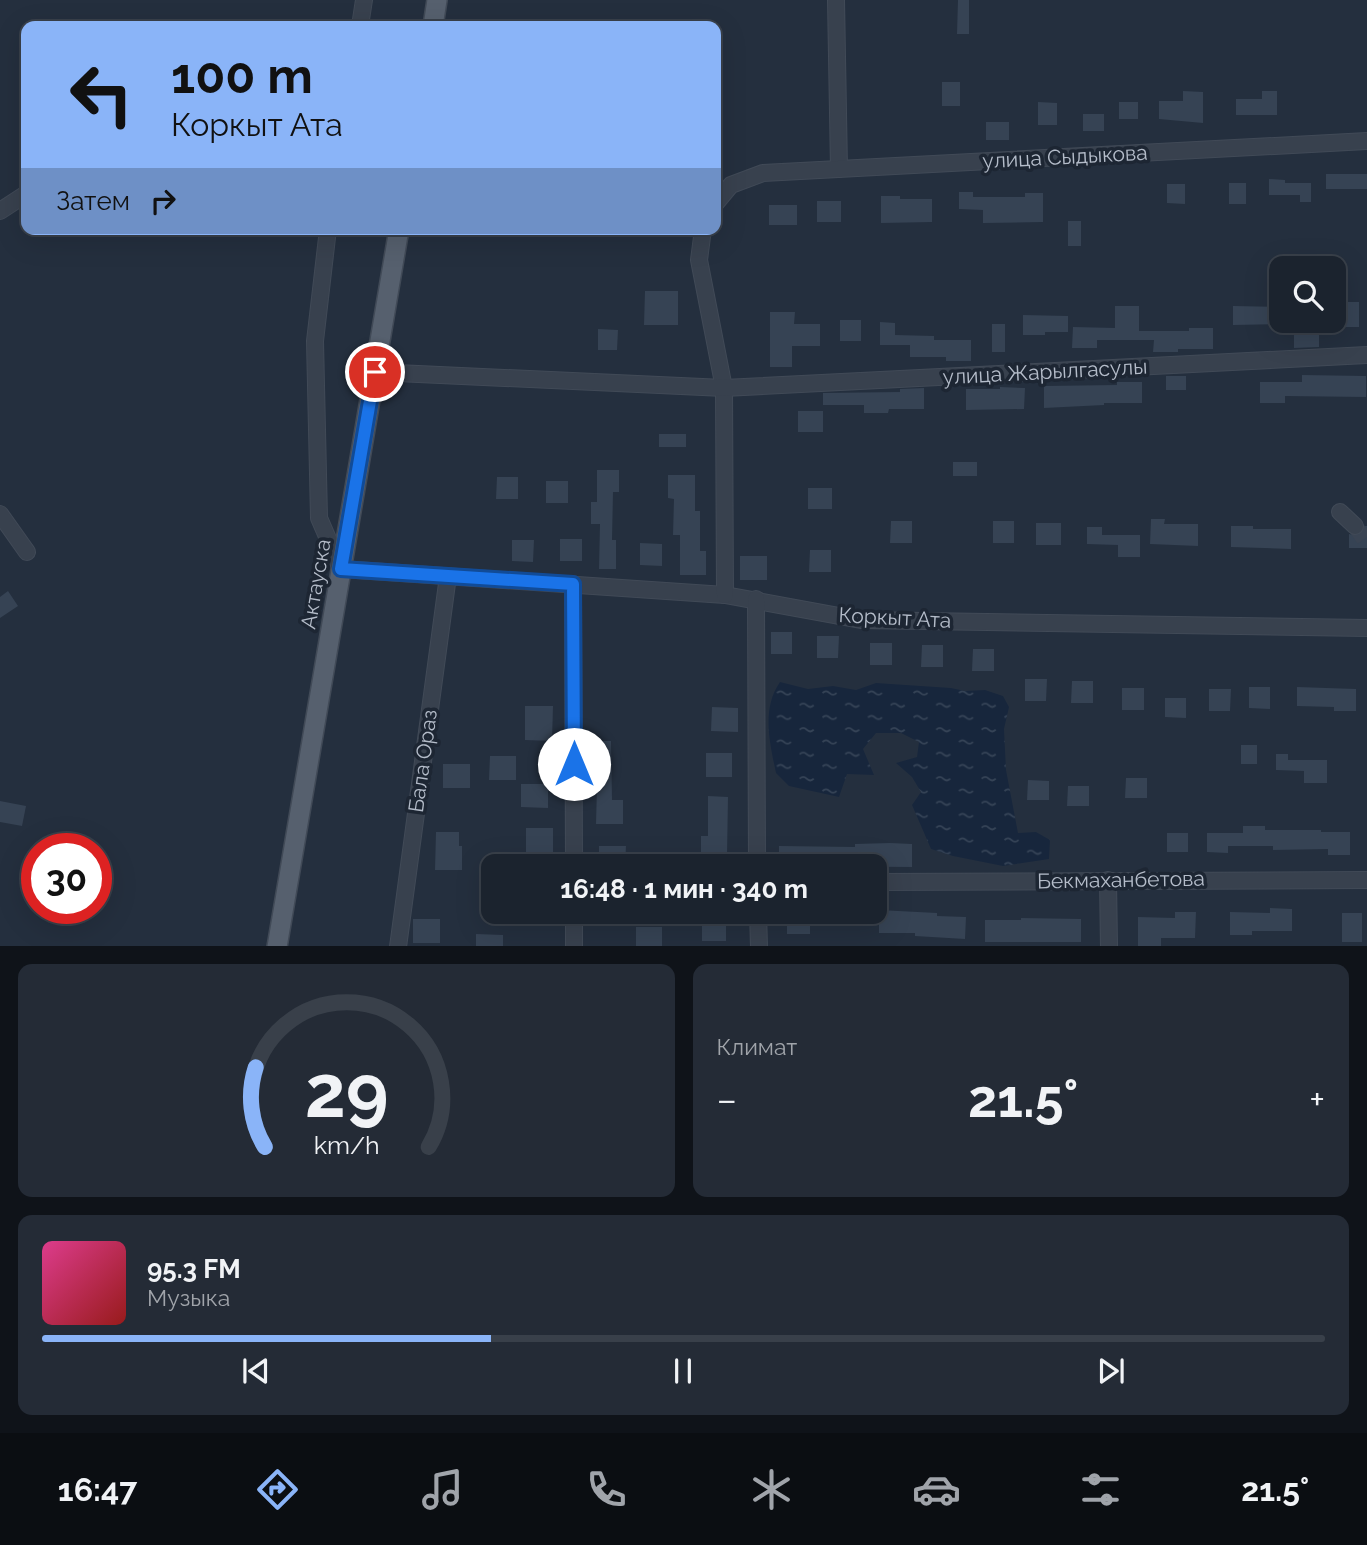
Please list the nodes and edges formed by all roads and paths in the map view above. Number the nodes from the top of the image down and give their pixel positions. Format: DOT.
graph roads {
  1 [pos="364,0"];
  2 [pos="438,0"];
  3 [pos="836,0"];
  4 [pos="361,21"];
  5 [pos="434,21"];
  6 [pos="1367,141"];
  7 [pos="839,169"];
  8 [pos="21,197"];
  9 [pos="721,197"];
  10 [pos="0,211"];
  11 [pos="327,235"];
  12 [pos="398,235"];
  13 [pos="702,235"];
  14 [pos="1367,355"];
  15 [pos="375,372"];
  16 [pos="724,388"];
  17 [pos="1340,512"];
  18 [pos="0,513"];
  19 [pos="1355,526"];
  20 [pos="27,552"];
  21 [pos="341,569"];
  22 [pos="448,576"];
  23 [pos="573,584"];
  24 [pos="725,595"];
  25 [pos="756,600"];
  26 [pos="1367,628"];
  27 [pos="574,854"];
  28 [pos="757,854"];
  29 [pos="1108,880"];
  30 [pos="1367,880"];
  31 [pos="887,882"];
  32 [pos="574,924"];
  33 [pos="758,924"];
  34 [pos="277,946"];
  35 [pos="398,946"];
  36 [pos="574,946"];
  37 [pos="759,946"];
  38 [pos="1109,946"];
  1 -- 4 [label="street"];
  2 -- 5 [label="main road"];
  3 -- 7 [label="street"];
  6 -- 7 [label="street, улица Сыдыкова"];
  7 -- 9 [label="street, улица Сыдыкова"];
  8 -- 10 [label="street"];
  11 -- 21 [label="street"];
  12 -- 15 [label="main road, Актауска"];
  13 -- 16 [label="street"];
  14 -- 16 [label="street, улица Жарылгасулы"];
  15 -- 16 [label="street, улица Жарылгасулы"];
  15 -- 21 [label="main road, Актауска"];
  16 -- 24 [label="street"];
  17 -- 19 [label="street"];
  18 -- 20 [label="street"];
  21 -- 22 [label="street, Коркыт Ата"];
  21 -- 34 [label="main road, Актауска"];
  22 -- 23 [label="street, Коркыт Ата"];
  22 -- 35 [label="street, Бала Ораз"];
  23 -- 24 [label="street, Коркыт Ата"];
  23 -- 27 [label="street"];
  24 -- 25 [label="street, Коркыт Ата"];
  25 -- 26 [label="street, Коркыт Ата"];
  25 -- 28 [label="street"];
  29 -- 30 [label="street, Бекмаханбетова"];
  29 -- 31 [label="street, Бекмаханбетова"];
  29 -- 38 [label="street"];
  32 -- 36 [label="street"];
  33 -- 37 [label="street"];
}
